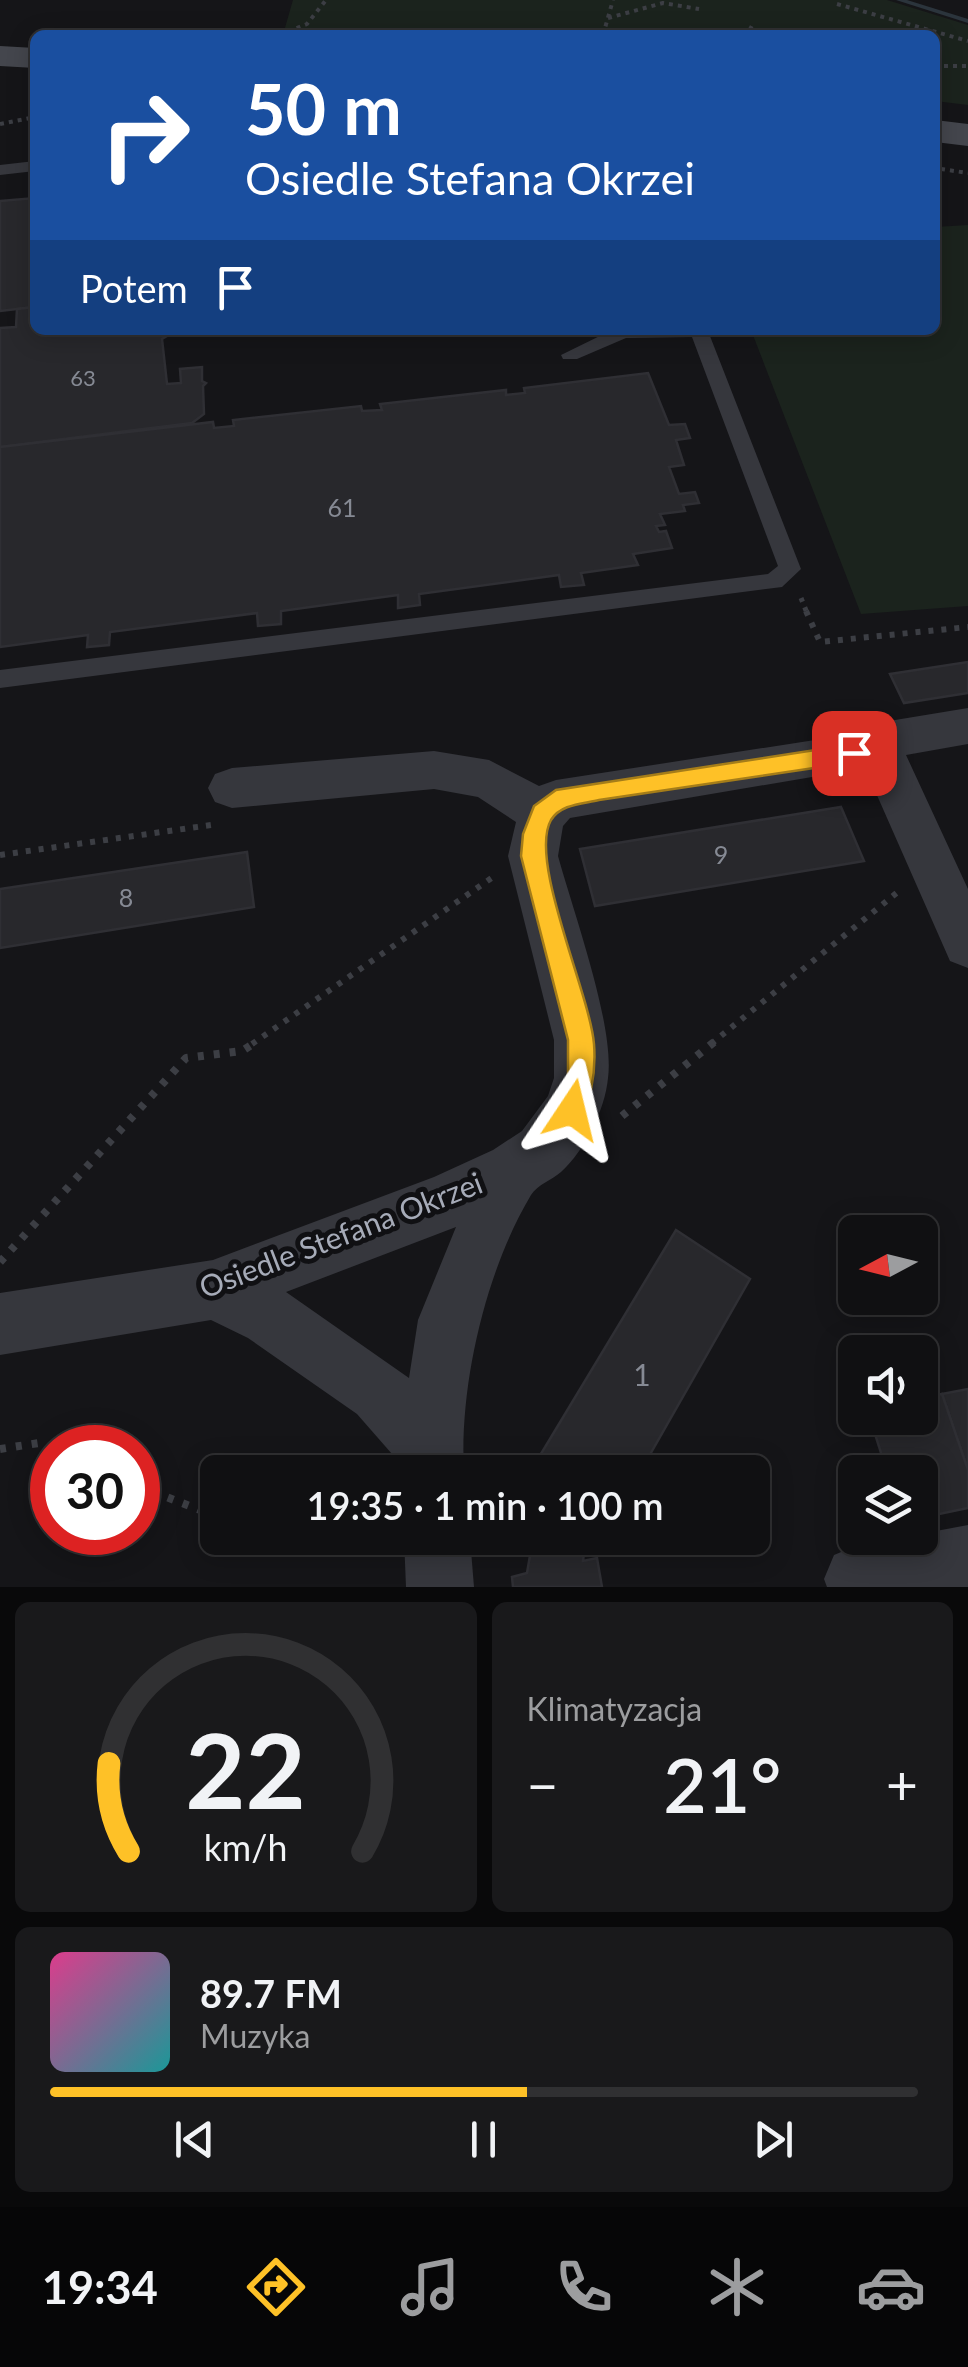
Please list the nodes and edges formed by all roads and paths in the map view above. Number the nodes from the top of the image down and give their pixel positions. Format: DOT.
graph roads {
  1 [pos="326,0"];
  2 [pos="613,0"];
  3 [pos="661,1"];
  4 [pos="837,4"];
  5 [pos="699,9"];
  6 [pos="608,18"];
  7 [pos="749,28"];
  8 [pos="292,30"];
  9 [pos="604,30"];
  10 [pos="753,30"];
  11 [pos="929,30"];
  12 [pos="940,33"];
  13 [pos="968,41"];
  14 [pos="0,56"];
  15 [pos="30,60"];
  16 [pos="30,62"];
  17 [pos="0,66"];
  18 [pos="940,66"];
  19 [pos="968,66"];
  20 [pos="30,117"];
  21 [pos="0,124"];
  22 [pos="940,131"];
  23 [pos="968,135"];
  24 [pos="30,167"];
  25 [pos="940,169"];
  26 [pos="0,170"];
  27 [pos="968,173"];
  28 [pos="616,335"];
  29 [pos="701,335"];
  30 [pos="570,355"];
  31 [pos="790,569"];
  32 [pos="968,627"];
  33 [pos="0,679"];
  34 [pos="968,726"];
  35 [pos="877,742"];
  36 [pos="232,788"];
  37 [pos="542,813"];
  38 [pos="932,864"];
  39 [pos="537,869"];
  40 [pos="968,945"];
  41 [pos="609,1126"];
  42 [pos="513,1170"];
  43 [pos="0,1262"];
  44 [pos="213,1290"];
  45 [pos="0,1324"];
  46 [pos="30,1444"];
  47 [pos="0,1449"];
  48 [pos="427,1455"];
  49 [pos="432,1455"];
  50 [pos="160,1494"];
  51 [pos="200,1509"];
  52 [pos="438,1555"];
  53 [pos="968,1559"];
  54 [pos="858,1579"];
  55 [pos="440,1587"];
  1 -- 8 [label="path"];
  2 -- 6 [label="path"];
  3 -- 5 [label="path"];
  3 -- 6 [label="path"];
  4 -- 11 [label="path"];
  6 -- 9 [label="path"];
  7 -- 10 [label="path"];
  12 -- 13 [label="path"];
  14 -- 15 [label="street"];
  16 -- 17 [label="street"];
  18 -- 19 [label="path"];
  20 -- 21 [label="path"];
  22 -- 23 [label="street"];
  24 -- 26 [label="lane"];
  25 -- 27 [label="path"];
  28 -- 30 [label="lane"];
  29 -- 31 [label="lane"];
  31 -- 32 [label="path"];
  31 -- 33 [label="lane"];
  34 -- 35 [label="street"];
  35 -- 37 [label="street"];
  35 -- 38 [label="street"];
  36 -- 37 [label="street"];
  37 -- 39 [label="street, Osiedle Stefana Okrzei"];
  38 -- 40 [label="street"];
  38 -- 41 [label="path"];
  39 -- 42 [label="street, Osiedle Stefana Okrzei"];
  39 -- 43 [label="path"];
  42 -- 44 [label="street, Osiedle Stefana Okrzei"];
  42 -- 49 [label="street"];
  44 -- 45 [label="street, Osiedle Stefana Okrzei"];
  44 -- 48 [label="street"];
  46 -- 47 [label="path"];
  50 -- 51 [label="path"];
  52 -- 55 [label="street"];
  53 -- 54 [label="street"];
}
